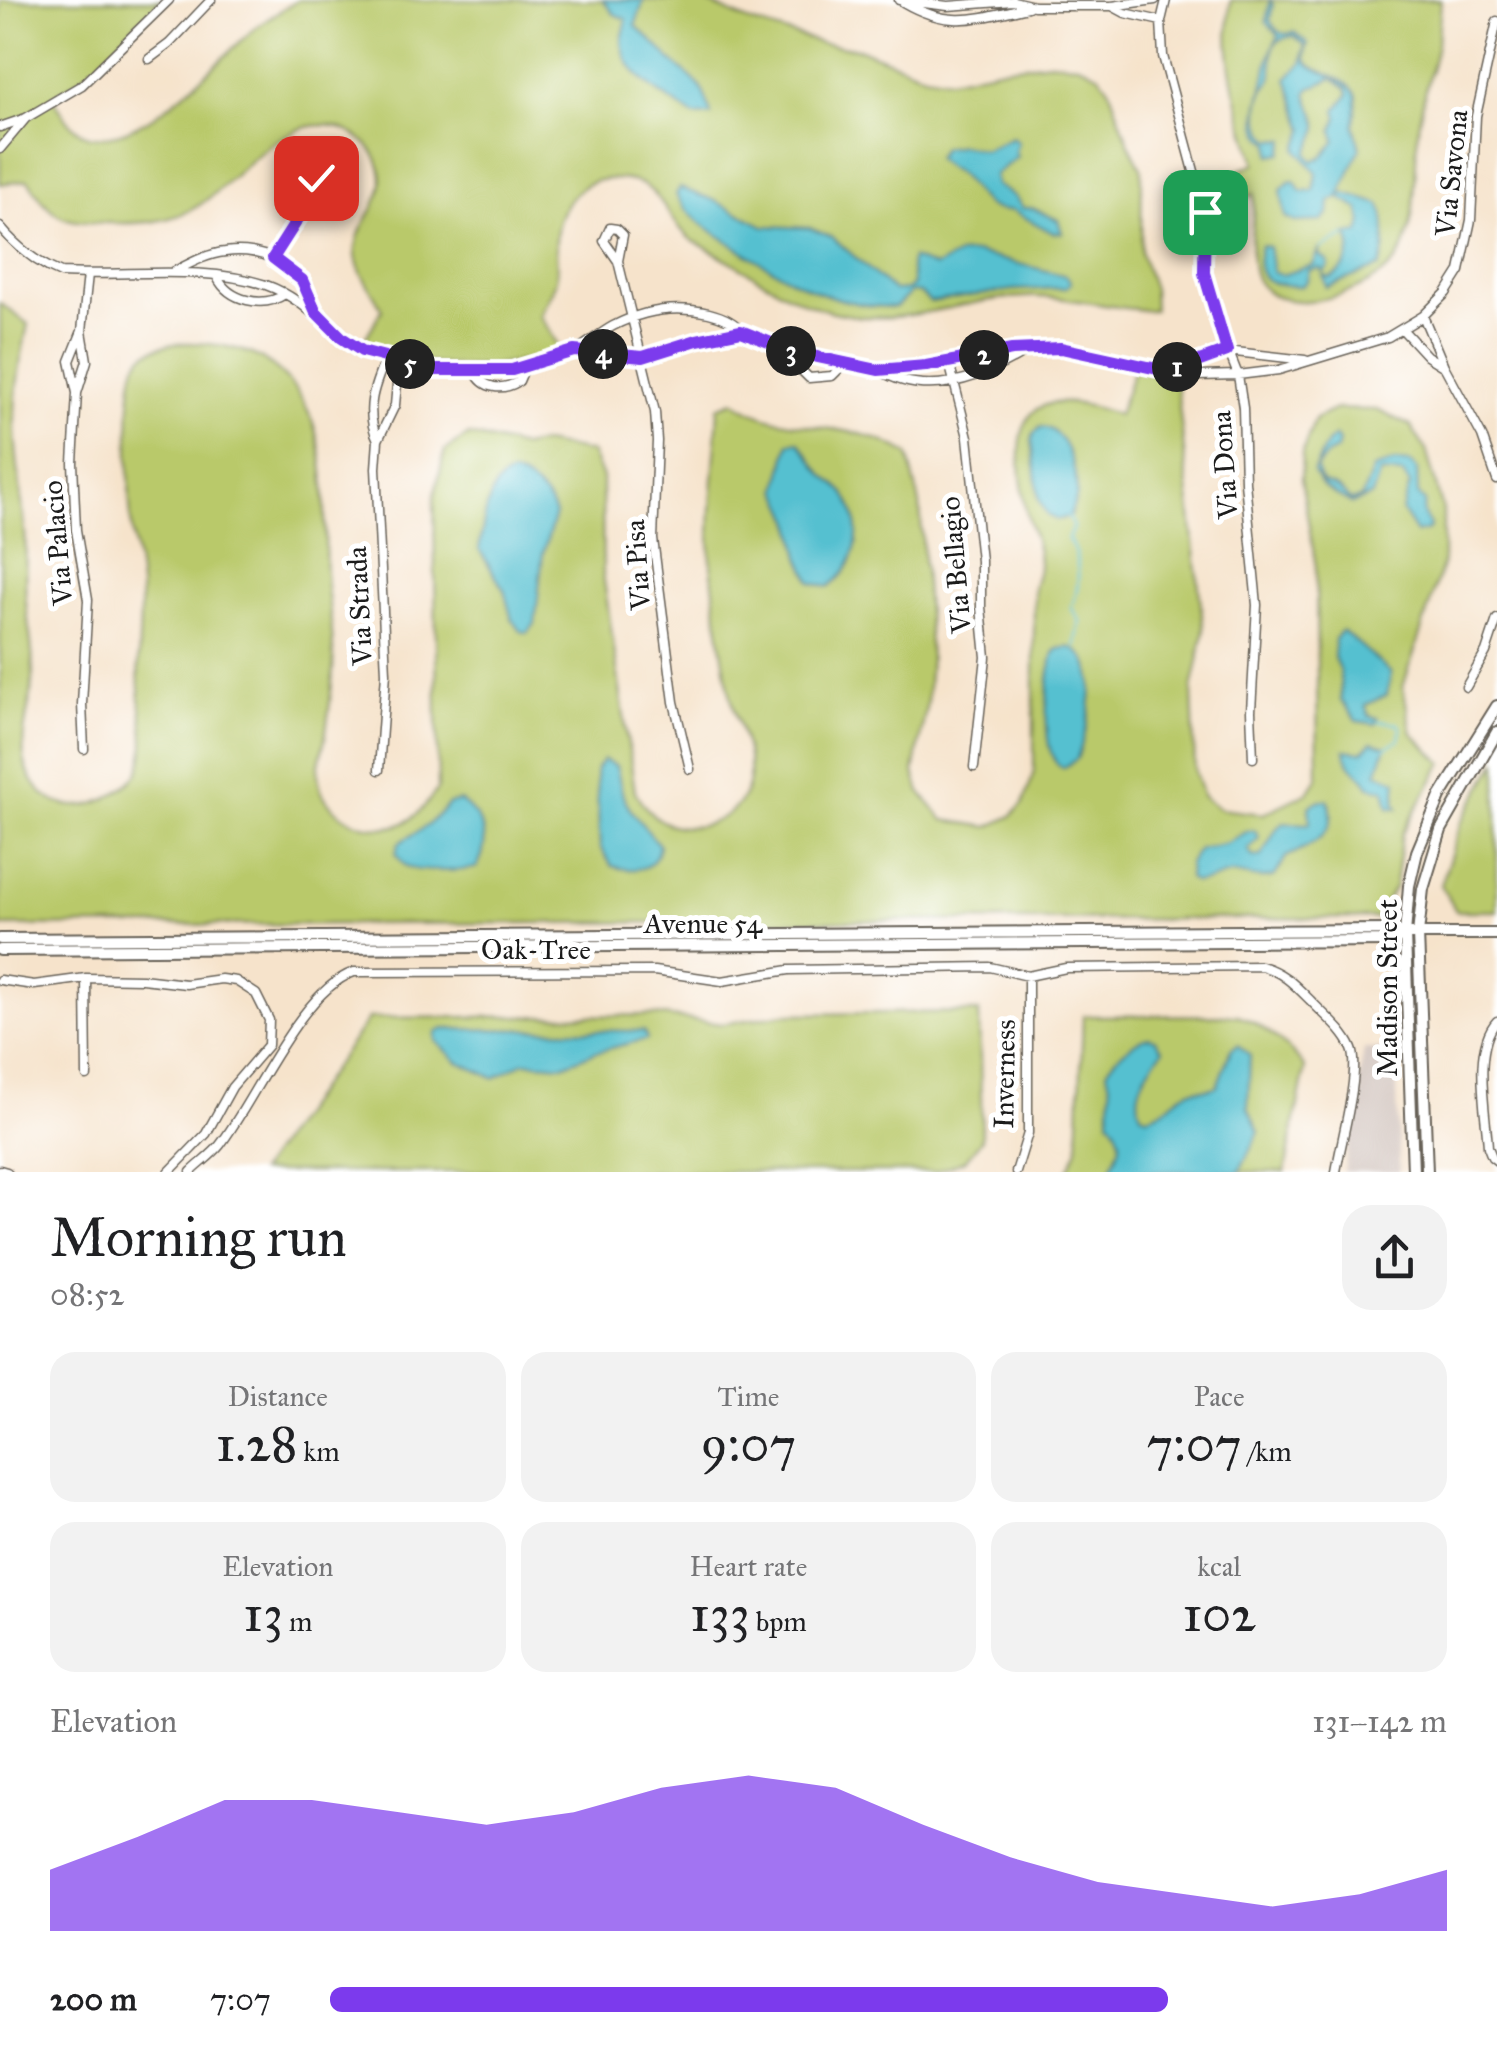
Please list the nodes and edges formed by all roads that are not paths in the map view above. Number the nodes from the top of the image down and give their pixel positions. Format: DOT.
graph roads {
  1 [pos="169,0"];
  2 [pos="211,0"];
  3 [pos="899,0"];
  4 [pos="1154,0"];
  5 [pos="1166,0"];
  6 [pos="1034,6"];
  7 [pos="1112,6"];
  8 [pos="1497,21"];
  9 [pos="1161,22"];
  10 [pos="150,58"];
  11 [pos="26,118"];
  12 [pos="0,127"];
  13 [pos="0,149"];
  14 [pos="310,200"];
  15 [pos="0,227"];
  16 [pos="273,258"];
  17 [pos="618,261"];
  18 [pos="88,274"];
  19 [pos="168,274"];
  20 [pos="218,277"];
  21 [pos="285,294"];
  22 [pos="316,312"];
  23 [pos="1422,316"];
  24 [pos="633,319"];
  25 [pos="1402,329"];
  26 [pos="82,331"];
  27 [pos="741,331"];
  28 [pos="1028,350"];
  29 [pos="574,351"];
  30 [pos="1227,351"];
  31 [pos="794,352"];
  32 [pos="643,357"];
  33 [pos="386,358"];
  34 [pos="1305,360"];
  35 [pos="399,362"];
  36 [pos="949,362"];
  37 [pos="843,365"];
  38 [pos="1444,366"];
  39 [pos="526,367"];
  40 [pos="878,370"];
  41 [pos="1162,370"];
  42 [pos="475,371"];
  43 [pos="1238,376"];
  44 [pos="953,381"];
  45 [pos="76,393"];
  46 [pos="378,440"];
  47 [pos="1497,480"];
  48 [pos="1497,619"];
  49 [pos="1466,688"];
  50 [pos="1497,706"];
  51 [pos="1497,732"];
  52 [pos="84,749"];
  53 [pos="1254,758"];
  54 [pos="974,767"];
  55 [pos="690,769"];
  56 [pos="379,770"];
  57 [pos="1405,934"];
  58 [pos="1418,934"];
  59 [pos="1497,934"];
  60 [pos="0,939"];
  61 [pos="0,950"];
  62 [pos="1028,976"];
  63 [pos="86,978"];
  64 [pos="0,980"];
  65 [pos="1497,1021"];
  66 [pos="87,1076"];
  67 [pos="1494,1159"];
  68 [pos="0,1170"];
  69 [pos="7,1172"];
  70 [pos="170,1172"];
  71 [pos="190,1172"];
  72 [pos="1016,1172"];
  73 [pos="1336,1172"];
  74 [pos="1413,1172"];
  75 [pos="1427,1172"];
  1 -- 11 [label="street"];
  2 -- 10 [label="street"];
  3 -- 6 [label="street"];
  3 -- 6 [label="street"];
  4 -- 7 [label="street"];
  5 -- 9 [label="street, Via Dona"];
  6 -- 7 [label="street"];
  7 -- 9 [label="street"];
  8 -- 23 [label="street, Via Savona"];
  9 -- 30 [label="street, Via Dona"];
  11 -- 12 [label="street"];
  11 -- 13 [label="street"];
  14 -- 16 [label="street"];
  15 -- 18 [label="street"];
  16 -- 19 [label="street"];
  16 -- 22 [label="street"];
  17 -- 24 [label="street, Via Pisa"];
  18 -- 19 [label="street"];
  18 -- 26 [label="street, Via Palacio"];
  19 -- 20 [label="street"];
  20 -- 21 [label="street"];
  20 -- 21 [label="street"];
  21 -- 22 [label="street"];
  22 -- 33 [label="street"];
  23 -- 25 [label="street, Via Savona"];
  23 -- 38 [label="street"];
  24 -- 27 [label="street"];
  24 -- 29 [label="street"];
  24 -- 32 [label="street, Via Pisa"];
  25 -- 34 [label="street, Via Savona"];
  25 -- 38 [label="street"];
  26 -- 45 [label="street, Via Palacio"];
  26 -- 45 [label="street, Via Palacio"];
  27 -- 31 [label="street"];
  27 -- 32 [label="street"];
  28 -- 36 [label="street, Via Savona"];
  28 -- 41 [label="street, Via Savona"];
  28 -- 44 [label="street"];
  29 -- 32 [label="street"];
  29 -- 39 [label="street"];
  30 -- 34 [label="street"];
  30 -- 41 [label="street"];
  30 -- 43 [label="street, Via Dona"];
  31 -- 37 [label="street"];
  31 -- 37 [label="street"];
  32 -- 55 [label="street, Via Pisa"];
  33 -- 35 [label="street"];
  33 -- 46 [label="street, Via Strada"];
  34 -- 43 [label="street, Via Savona"];
  35 -- 42 [label="street"];
  35 -- 46 [label="street, Via Strada"];
  36 -- 40 [label="street, Via Savona"];
  36 -- 44 [label="street, Via Bellagio"];
  37 -- 40 [label="street"];
  38 -- 47 [label="street"];
  39 -- 42 [label="street"];
  39 -- 42 [label="street"];
  40 -- 44 [label="street"];
  41 -- 43 [label="street, Via Savona"];
  43 -- 53 [label="street, Via Dona"];
  44 -- 54 [label="street, Via Bellagio"];
  45 -- 52 [label="street, Via Palacio"];
  46 -- 56 [label="street, Via Strada"];
  48 -- 49 [label="street"];
  50 -- 57 [label="street, Madison Street"];
  51 -- 58 [label="street, Madison Street"];
  57 -- 58 [label="street, Avenue 54"];
  57 -- 60 [label="street, Avenue 54"];
  57 -- 61 [label="street, Avenue 54"];
  57 -- 74 [label="street, Madison Street"];
  58 -- 59 [label="street, Avenue 54"];
  58 -- 75 [label="street, Madison Street"];
  62 -- 71 [label="street, Oak-Tree"];
  62 -- 72 [label="street, Inverness"];
  62 -- 73 [label="street, Oak-Tree"];
  63 -- 64 [label="street"];
  63 -- 66 [label="street"];
  63 -- 70 [label="street"];
  65 -- 67 [label="street"];
  68 -- 69 [label="street"];
}
